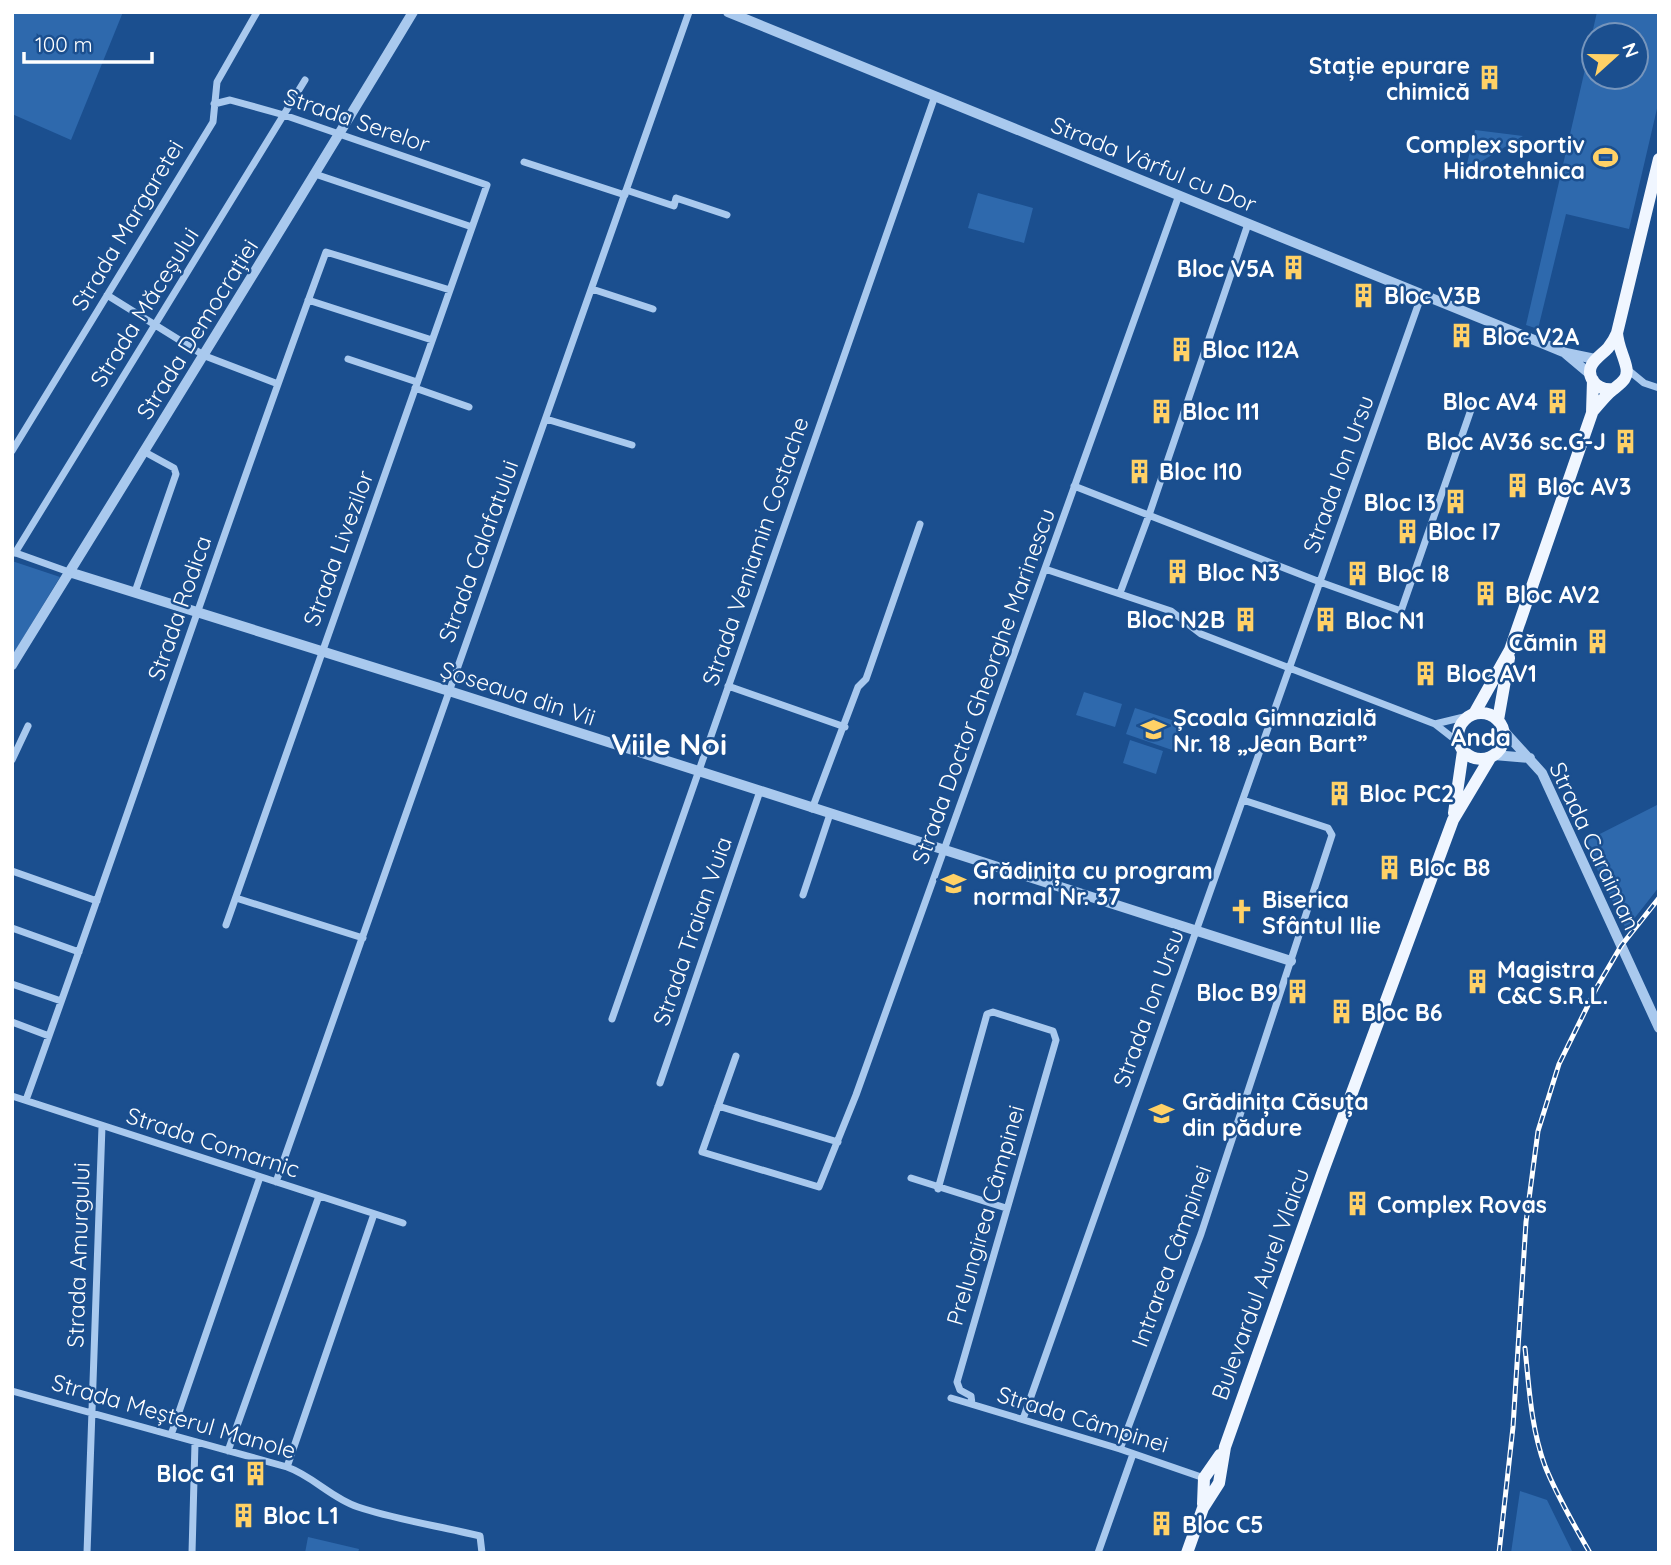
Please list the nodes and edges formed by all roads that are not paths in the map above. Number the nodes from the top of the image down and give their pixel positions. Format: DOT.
graph roads {
  1 [pos="257,12"];
  2 [pos="413,12"];
  3 [pos="689,12"];
  4 [pos="728,12"];
  5 [pos="305,80"];
  6 [pos="935,96"];
  7 [pos="214,104"];
  8 [pos="284,115"];
  9 [pos="340,133"];
  10 [pos="1659,161"];
  11 [pos="524,162"];
  12 [pos="315,174"];
  13 [pos="487,185"];
  14 [pos="626,192"];
  15 [pos="1179,195"];
  16 [pos="727,215"];
  17 [pos="1248,223"];
  18 [pos="472,227"];
  19 [pos="592,289"];
  20 [pos="450,290"];
  21 [pos="1422,294"];
  22 [pos="107,295"];
  23 [pos="308,300"];
  24 [pos="653,309"];
  25 [pos="155,326"];
  26 [pos="1618,332"];
  27 [pos="432,340"];
  28 [pos="1566,353"];
  29 [pos="205,356"];
  30 [pos="1597,357"];
  31 [pos="348,359"];
  32 [pos="1625,364"];
  33 [pos="1592,378"];
  34 [pos="1644,383"];
  35 [pos="278,384"];
  36 [pos="416,385"];
  37 [pos="1617,387"];
  38 [pos="1659,388"];
  39 [pos="1474,401"];
  40 [pos="469,407"];
  41 [pos="1592,413"];
  42 [pos="546,419"];
  43 [pos="632,445"];
  44 [pos="12,451"];
  45 [pos="143,451"];
  46 [pos="1074,486"];
  47 [pos="1149,515"];
  48 [pos="920,524"];
  49 [pos="14,552"];
  50 [pos="1045,569"];
  51 [pos="69,572"];
  52 [pos="1320,582"];
  53 [pos="135,592"];
  54 [pos="1120,593"];
  55 [pos="198,612"];
  56 [pos="1510,650"];
  57 [pos="321,651"];
  58 [pos="12,665"];
  59 [pos="1289,668"];
  60 [pos="728,686"];
  61 [pos="449,691"];
  62 [pos="1471,715"];
  63 [pos="1435,724"];
  64 [pos="1501,725"];
  65 [pos="28,726"];
  66 [pos="845,727"];
  67 [pos="1461,747"];
  68 [pos="1492,757"];
  69 [pos="1530,758"];
  70 [pos="12,760"];
  71 [pos="698,771"];
  72 [pos="760,792"];
  73 [pos="1242,800"];
  74 [pos="812,808"];
  75 [pos="830,814"];
  76 [pos="1453,820"];
  77 [pos="945,849"];
  78 [pos="12,871"];
  79 [pos="803,895"];
  80 [pos="236,898"];
  81 [pos="97,901"];
  82 [pos="226,925"];
  83 [pos="12,928"];
  84 [pos="1196,930"];
  85 [pos="363,938"];
  86 [pos="79,952"];
  87 [pos="1291,961"];
  88 [pos="12,984"];
  89 [pos="61,1001"];
  90 [pos="612,1019"];
  91 [pos="12,1022"];
  92 [pos="1659,1028"];
  93 [pos="49,1036"];
  94 [pos="736,1056"];
  95 [pos="660,1083"];
  96 [pos="12,1096"];
  97 [pos="26,1100"];
  98 [pos="718,1106"];
  99 [pos="102,1126"];
  100 [pos="838,1142"];
  101 [pos="260,1177"];
  102 [pos="911,1178"];
  103 [pos="276,1182"];
  104 [pos="938,1189"];
  105 [pos="319,1196"];
  106 [pos="1006,1208"];
  107 [pos="374,1214"];
  108 [pos="402,1223"];
  109 [pos="12,1391"];
  110 [pos="951,1398"];
  111 [pos="972,1404"];
  112 [pos="92,1413"];
  113 [pos="1023,1419"];
  114 [pos="170,1434"];
  115 [pos="195,1443"];
  116 [pos="1121,1449"];
  117 [pos="228,1451"];
  118 [pos="1133,1454"];
  119 [pos="287,1466"];
  120 [pos="1210,1480"];
  121 [pos="87,1553"];
  122 [pos="192,1553"];
  123 [pos="482,1553"];
  124 [pos="1098,1553"];
  125 [pos="1187,1553"];
  1 -- 7 [label="street, Strada Margaretei"];
  2 -- 9 [label="street, Strada Democrației"];
  3 -- 14 [label="street, Strada Calafatului"];
  4 -- 6 [label="street, Strada Vârful cu Dor"];
  5 -- 8 [label="street, Strada Măceșului"];
  6 -- 15 [label="street, Strada Vârful cu Dor"];
  6 -- 60 [label="street, Strada Veniamin Costache"];
  7 -- 8 [label="street, Strada Serelor"];
  7 -- 22 [label="street, Strada Margaretei"];
  8 -- 9 [label="street, Strada Serelor"];
  8 -- 25 [label="street, Strada Măceșului"];
  9 -- 12 [label="street, Strada Democrației"];
  9 -- 13 [label="street, Strada Serelor"];
  10 -- 26 [label="main road"];
  11 -- 14 [label="street"];
  12 -- 18 [label="street"];
  12 -- 29 [label="street, Strada Democrației"];
  13 -- 18 [label="street, Strada Livezilor"];
  14 -- 16 [label="street"];
  14 -- 19 [label="street, Strada Calafatului"];
  15 -- 17 [label="street, Strada Vârful cu Dor"];
  15 -- 46 [label="street, Strada Doctor Gheorghe Marinescu"];
  17 -- 21 [label="street, Strada Vârful cu Dor"];
  17 -- 47 [label="street"];
  18 -- 20 [label="street, Strada Livezilor"];
  19 -- 24 [label="street"];
  19 -- 42 [label="street, Strada Calafatului"];
  20 -- 23 [label="street, Strada Rodica"];
  20 -- 27 [label="street, Strada Livezilor"];
  21 -- 28 [label="street, Strada Vârful cu Dor"];
  21 -- 52 [label="street, Strada Ion Ursu"];
  22 -- 25 [label="street"];
  22 -- 44 [label="street, Strada Margaretei"];
  23 -- 27 [label="street"];
  23 -- 35 [label="street, Strada Rodica"];
  25 -- 29 [label="street"];
  25 -- 49 [label="street, Strada Măceșului"];
  26 -- 30 [label="main road"];
  26 -- 32 [label="main road"];
  27 -- 36 [label="street, Strada Livezilor"];
  28 -- 30 [label="street, Strada Vârful cu Dor"];
  28 -- 33 [label="street, Strada Vârful cu Dor"];
  29 -- 35 [label="street"];
  29 -- 45 [label="street, Strada Democrației"];
  30 -- 32 [label="main road"];
  30 -- 33 [label="main road"];
  31 -- 36 [label="street"];
  32 -- 34 [label="street"];
  32 -- 37 [label="main road"];
  33 -- 37 [label="main road"];
  33 -- 41 [label="main road"];
  34 -- 37 [label="street"];
  34 -- 38 [label="street"];
  35 -- 55 [label="street, Strada Rodica"];
  36 -- 40 [label="street"];
  36 -- 57 [label="street, Strada Livezilor"];
  37 -- 41 [label="main road"];
  39 -- 52 [label="street"];
  41 -- 56 [label="main road"];
  42 -- 43 [label="street"];
  42 -- 61 [label="street, Strada Calafatului"];
  45 -- 51 [label="street, Strada Democrației"];
  45 -- 53 [label="street"];
  46 -- 47 [label="street"];
  46 -- 50 [label="street, Strada Doctor Gheorghe Marinescu"];
  47 -- 52 [label="street"];
  47 -- 54 [label="street"];
  48 -- 66 [label="street"];
  49 -- 51 [label="street, Șoseaua din Vii"];
  50 -- 54 [label="street"];
  50 -- 77 [label="street, Strada Doctor Gheorghe Marinescu"];
  51 -- 53 [label="street, Șoseaua din Vii"];
  51 -- 58 [label="street, Strada Democrației"];
  52 -- 59 [label="street, Strada Ion Ursu"];
  53 -- 55 [label="street, Șoseaua din Vii"];
  54 -- 59 [label="street"];
  55 -- 57 [label="street, Șoseaua din Vii"];
  55 -- 81 [label="street, Strada Rodica"];
  56 -- 62 [label="main road"];
  56 -- 64 [label="main road"];
  57 -- 61 [label="street, Șoseaua din Vii"];
  57 -- 80 [label="street, Strada Livezilor"];
  59 -- 63 [label="street"];
  59 -- 73 [label="street, Strada Ion Ursu"];
  60 -- 66 [label="street"];
  60 -- 71 [label="street, Strada Veniamin Costache"];
  61 -- 71 [label="street, Șoseaua din Vii"];
  61 -- 85 [label="street, Strada Calafatului"];
  62 -- 63 [label="street"];
  62 -- 64 [label="main road"];
  62 -- 67 [label="main road"];
  63 -- 67 [label="street"];
  64 -- 68 [label="main road"];
  64 -- 69 [label="street, Strada Caraiman"];
  65 -- 70 [label="street"];
  66 -- 74 [label="street"];
  67 -- 68 [label="main road"];
  67 -- 76 [label="main road, Bulevardul Aurel Vlaicu"];
  68 -- 69 [label="street, Strada Caraiman"];
  68 -- 76 [label="main road, Bulevardul Aurel Vlaicu"];
  69 -- 92 [label="street, Strada Caraiman"];
  71 -- 72 [label="street, Șoseaua din Vii"];
  71 -- 90 [label="street, Strada Veniamin Costache"];
  72 -- 74 [label="street, Șoseaua din Vii"];
  72 -- 95 [label="street, Strada Traian Vuia"];
  73 -- 84 [label="street, Strada Ion Ursu"];
  73 -- 87 [label="street, Intrarea Câmpinei"];
  74 -- 75 [label="street, Șoseaua din Vii"];
  75 -- 77 [label="street, Șoseaua din Vii"];
  75 -- 79 [label="street"];
  76 -- 120 [label="main road, Bulevardul Aurel Vlaicu"];
  77 -- 84 [label="street, Șoseaua din Vii"];
  77 -- 100 [label="street, Strada Doctor Gheorghe Marinescu"];
  78 -- 81 [label="street"];
  80 -- 82 [label="street, Strada Livezilor"];
  80 -- 85 [label="street"];
  81 -- 86 [label="street, Strada Rodica"];
  83 -- 86 [label="street"];
  84 -- 87 [label="street, Șoseaua din Vii"];
  84 -- 113 [label="street, Strada Ion Ursu"];
  85 -- 103 [label="street, Strada Calafatului"];
  86 -- 89 [label="street, Strada Rodica"];
  87 -- 116 [label="street, Intrarea Câmpinei"];
  88 -- 89 [label="street"];
  89 -- 93 [label="street, Strada Rodica"];
  91 -- 93 [label="street"];
  93 -- 97 [label="street, Strada Rodica"];
  94 -- 98 [label="street"];
  96 -- 97 [label="street, Strada Comarnic"];
  97 -- 99 [label="street, Strada Comarnic"];
  98 -- 100 [label="street"];
  98 -- 100 [label="street, Strada Doctor Gheorghe Marinescu"];
  99 -- 101 [label="street, Strada Comarnic"];
  99 -- 112 [label="street, Strada Amurgului"];
  101 -- 103 [label="street, Strada Comarnic"];
  101 -- 114 [label="street"];
  102 -- 104 [label="street"];
  103 -- 105 [label="street, Strada Comarnic"];
  104 -- 106 [label="street"];
  104 -- 106 [label="street, Prelungirea Câmpinei"];
  105 -- 107 [label="street, Strada Comarnic"];
  105 -- 117 [label="street"];
  106 -- 111 [label="street, Prelungirea Câmpinei"];
  107 -- 108 [label="street, Strada Comarnic"];
  107 -- 119 [label="street"];
  109 -- 112 [label="street, Strada Meșterul Manole"];
  110 -- 111 [label="street, Strada Câmpinei"];
  111 -- 113 [label="street, Strada Câmpinei"];
  112 -- 114 [label="street, Strada Meșterul Manole"];
  112 -- 121 [label="street, Strada Amurgului"];
  113 -- 116 [label="street, Strada Câmpinei"];
  114 -- 115 [label="street, Strada Meșterul Manole"];
  115 -- 117 [label="street, Strada Meșterul Manole"];
  115 -- 122 [label="street"];
  116 -- 118 [label="street, Strada Câmpinei"];
  117 -- 119 [label="street, Strada Meșterul Manole"];
  118 -- 120 [label="street, Strada Câmpinei"];
  118 -- 124 [label="street"];
  119 -- 123 [label="street, Strada Meșterul Manole"];
  120 -- 125 [label="main road, Bulevardul Aurel Vlaicu"];
}
